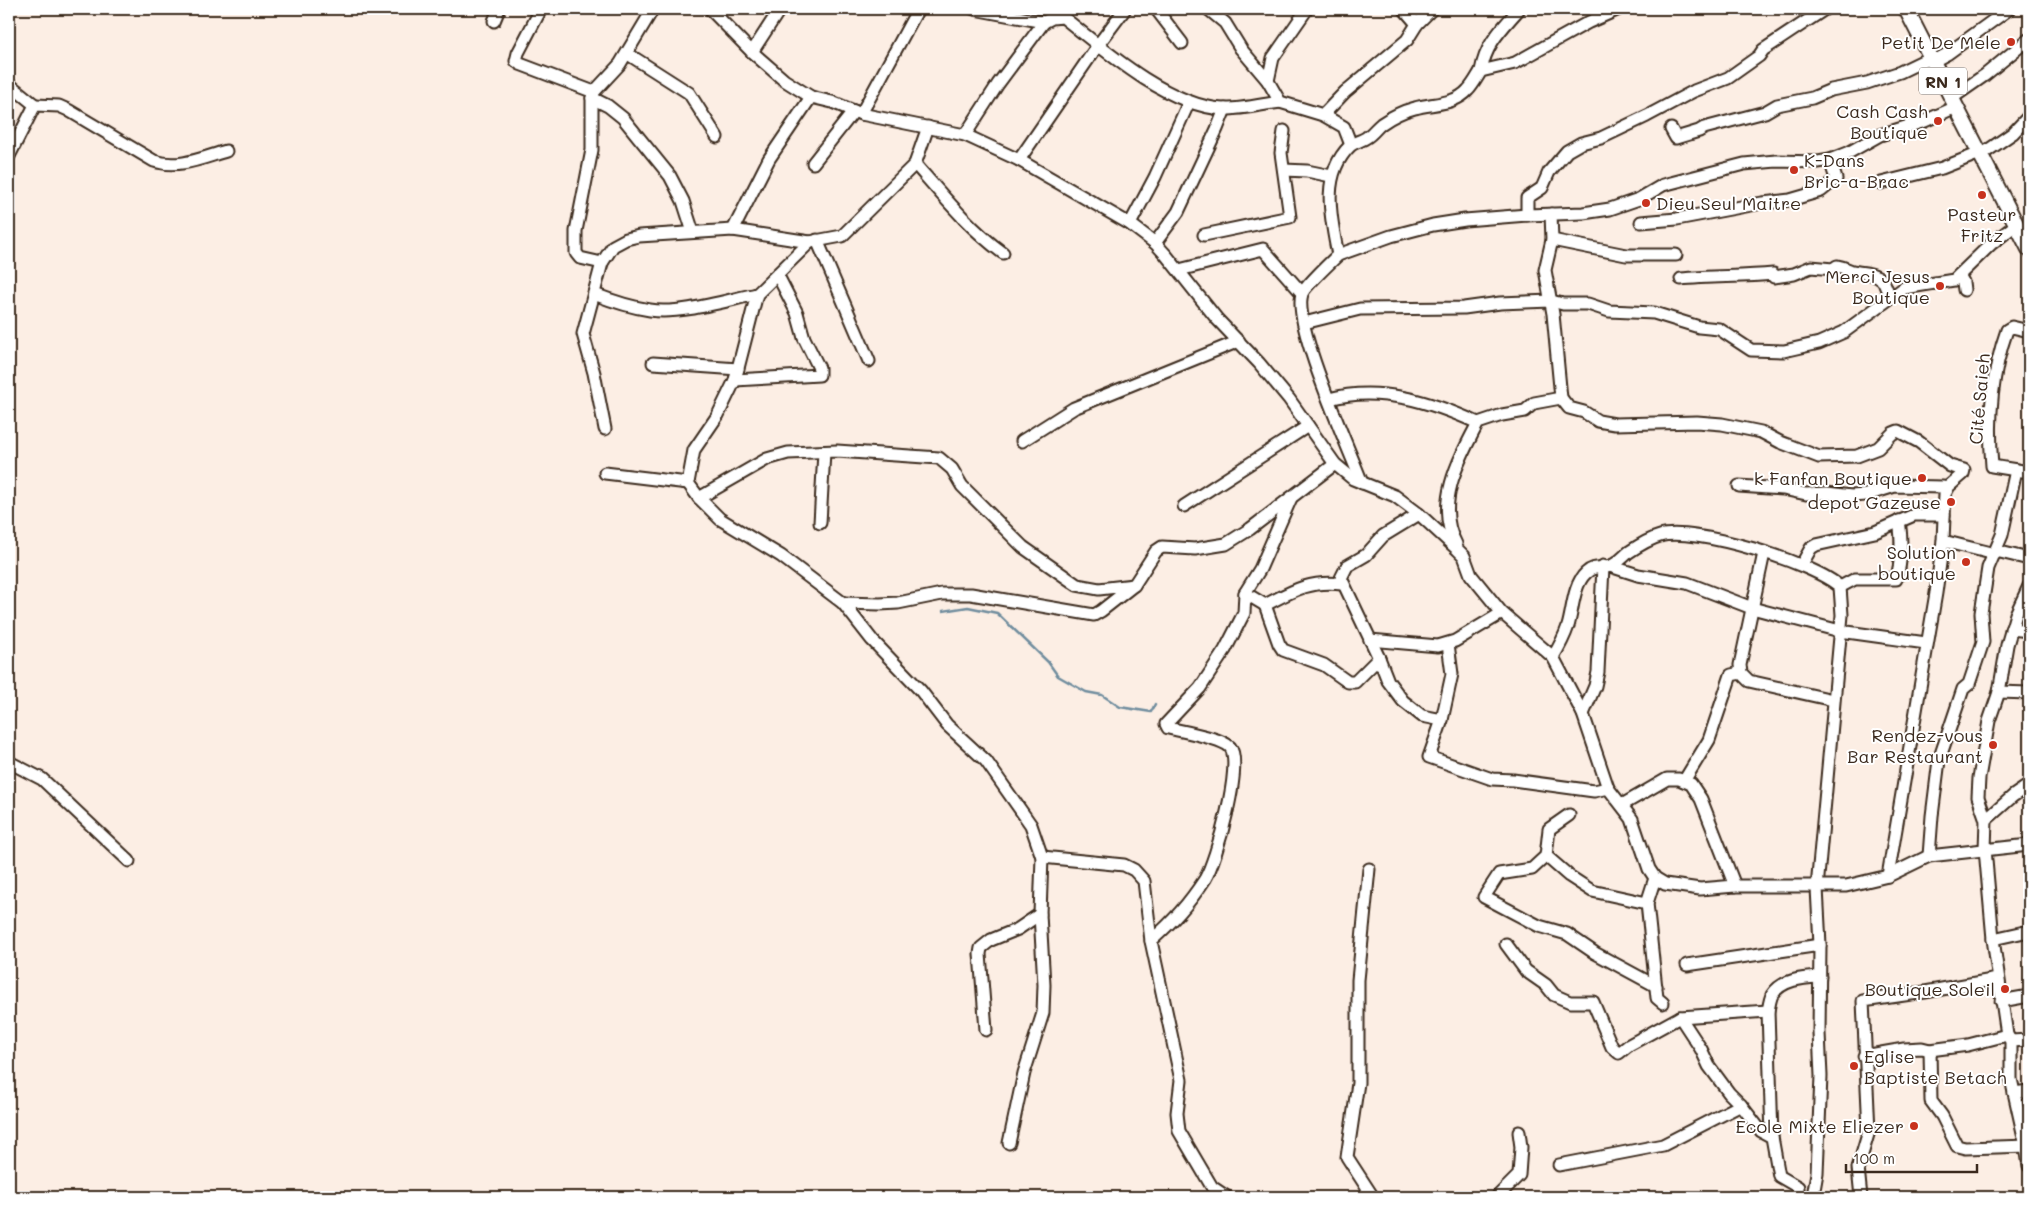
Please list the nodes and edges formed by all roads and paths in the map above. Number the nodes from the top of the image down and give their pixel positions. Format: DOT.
graph roads {
  1 [pos="499,9"];
  2 [pos="541,9"];
  3 [pos="652,9"];
  4 [pos="710,9"];
  5 [pos="780,9"];
  6 [pos="918,9"];
  7 [pos="976,9"];
  8 [pos="1125,9"];
  9 [pos="1156,9"];
  10 [pos="1208,9"];
  11 [pos="1307,9"];
  12 [pos="1404,9"];
  13 [pos="1432,9"];
  14 [pos="1519,9"];
  15 [pos="1618,9"];
  16 [pos="1825,9"];
  17 [pos="1906,9"];
  18 [pos="2009,9"];
  19 [pos="494,21"];
  20 [pos="1044,22"];
  21 [pos="1417,24"];
  22 [pos="2029,39"];
  23 [pos="1182,43"];
  24 [pos="1098,45"];
  25 [pos="752,52"];
  26 [pos="628,54"];
  27 [pos="1929,59"];
  28 [pos="1481,71"];
  29 [pos="1268,81"];
  30 [pos="9,84"];
  31 [pos="593,95"];
  32 [pos="811,97"];
  33 [pos="1189,102"];
  34 [pos="1280,102"];
  35 [pos="35,105"];
  36 [pos="1952,106"];
  37 [pos="1225,109"];
  38 [pos="857,112"];
  39 [pos="1324,115"];
  40 [pos="2029,116"];
  41 [pos="928,127"];
  42 [pos="1671,129"];
  43 [pos="1284,131"];
  44 [pos="965,135"];
  45 [pos="717,137"];
  46 [pos="1351,145"];
  47 [pos="226,151"];
  48 [pos="10,152"];
  49 [pos="1977,155"];
  50 [pos="1019,160"];
  51 [pos="1830,160"];
  52 [pos="813,164"];
  53 [pos="915,164"];
  54 [pos="1284,170"];
  55 [pos="1332,176"];
  56 [pos="1881,183"];
  57 [pos="1551,214"];
  58 [pos="1528,215"];
  59 [pos="1641,222"];
  60 [pos="1130,224"];
  61 [pos="2012,228"];
  62 [pos="733,230"];
  63 [pos="693,232"];
  64 [pos="1204,235"];
  65 [pos="1552,240"];
  66 [pos="814,241"];
  67 [pos="1155,243"];
  68 [pos="2029,249"];
  69 [pos="1003,253"];
  70 [pos="1338,255"];
  71 [pos="1676,255"];
  72 [pos="602,263"];
  73 [pos="1179,270"];
  74 [pos="1959,275"];
  75 [pos="778,276"];
  76 [pos="1680,279"];
  77 [pos="1964,290"];
  78 [pos="1302,293"];
  79 [pos="594,294"];
  80 [pos="758,294"];
  81 [pos="1891,297"];
  82 [pos="1551,301"];
  83 [pos="1304,323"];
  84 [pos="2029,330"];
  85 [pos="1239,341"];
  86 [pos="869,361"];
  87 [pos="653,363"];
  88 [pos="736,375"];
  89 [pos="1561,398"];
  90 [pos="1329,399"];
  91 [pos="1478,423"];
  92 [pos="1308,426"];
  93 [pos="605,429"];
  94 [pos="1022,441"];
  95 [pos="824,452"];
  96 [pos="1334,464"];
  97 [pos="2016,470"];
  98 [pos="2029,472"];
  99 [pos="605,473"];
  100 [pos="688,483"];
  101 [pos="1362,483"];
  102 [pos="1739,486"];
  103 [pos="1948,489"];
  104 [pos="699,498"];
  105 [pos="1291,498"];
  106 [pos="1184,506"];
  107 [pos="1419,514"];
  108 [pos="1944,515"];
  109 [pos="1899,521"];
  110 [pos="820,522"];
  111 [pos="1943,541"];
  112 [pos="1458,550"];
  113 [pos="1764,553"];
  114 [pos="1996,553"];
  115 [pos="2029,559"];
  116 [pos="1802,564"];
  117 [pos="1607,566"];
  118 [pos="1342,584"];
  119 [pos="1134,585"];
  120 [pos="2029,586"];
  121 [pos="1840,587"];
  122 [pos="1245,592"];
  123 [pos="843,603"];
  124 [pos="1265,605"];
  125 [pos="1752,608"];
  126 [pos="1502,613"];
  127 [pos="2011,629"];
  128 [pos="1840,631"];
  129 [pos="2029,631"];
  130 [pos="1370,640"];
  131 [pos="1926,643"];
  132 [pos="1448,644"];
  133 [pos="1553,657"];
  134 [pos="1379,658"];
  135 [pos="1740,673"];
  136 [pos="1999,692"];
  137 [pos="2029,692"];
  138 [pos="1833,700"];
  139 [pos="1583,714"];
  140 [pos="1442,720"];
  141 [pos="9,762"];
  142 [pos="1684,781"];
  143 [pos="2029,784"];
  144 [pos="1608,788"];
  145 [pos="1622,805"];
  146 [pos="1569,815"];
  147 [pos="1986,820"];
  148 [pos="2029,846"];
  149 [pos="1985,849"];
  150 [pos="1546,856"];
  151 [pos="1929,856"];
  152 [pos="1042,857"];
  153 [pos="129,861"];
  154 [pos="1369,869"];
  155 [pos="1888,876"];
  156 [pos="1655,878"];
  157 [pos="1735,886"];
  158 [pos="1817,888"];
  159 [pos="1647,903"];
  160 [pos="1040,914"];
  161 [pos="2029,931"];
  162 [pos="1992,939"];
  163 [pos="1151,941"];
  164 [pos="1506,944"];
  165 [pos="1820,945"];
  166 [pos="1688,965"];
  167 [pos="1820,977"];
  168 [pos="1998,980"];
  169 [pos="1656,986"];
  170 [pos="2029,996"];
  171 [pos="2001,1001"];
  172 [pos="1663,1003"];
  173 [pos="1768,1011"];
  174 [pos="1680,1017"];
  175 [pos="986,1030"];
  176 [pos="2009,1038"];
  177 [pos="2029,1040"];
  178 [pos="1930,1050"];
  179 [pos="1864,1056"];
  180 [pos="2029,1091"];
  181 [pos="2014,1093"];
  182 [pos="1741,1105"];
  183 [pos="1519,1132"];
  184 [pos="1772,1137"];
  185 [pos="1009,1143"];
  186 [pos="2028,1146"];
  187 [pos="1559,1165"];
  188 [pos="2029,1166"];
  189 [pos="1814,1190"];
  190 [pos="1798,1192"];
  191 [pos="1227,1197"];
  192 [pos="1373,1197"];
  193 [pos="1497,1197"];
  194 [pos="1860,1197"];
  1 -- 19 [label="street"];
  2 -- 31 [label="street"];
  3 -- 26 [label="street"];
  4 -- 25 [label="street"];
  5 -- 25 [label="street"];
  6 -- 38 [label="street"];
  7 -- 20 [label="street"];
  8 -- 24 [label="street"];
  9 -- 23 [label="street"];
  10 -- 29 [label="street"];
  11 -- 29 [label="street"];
  12 -- 21 [label="street"];
  13 -- 21 [label="street"];
  14 -- 28 [label="street"];
  15 -- 28 [label="street"];
  16 -- 58 [label="street"];
  17 -- 27 [label="main road, RN 1"];
  18 -- 27 [label="street"];
  20 -- 24 [label="street"];
  20 -- 44 [label="street"];
  21 -- 39 [label="street"];
  22 -- 36 [label="street"];
  24 -- 33 [label="street"];
  24 -- 50 [label="street"];
  25 -- 32 [label="street"];
  26 -- 31 [label="street"];
  26 -- 45 [label="street"];
  27 -- 36 [label="main road, RN 1"];
  27 -- 42 [label="street"];
  28 -- 46 [label="street"];
  29 -- 34 [label="street"];
  30 -- 35 [label="street"];
  31 -- 63 [label="street"];
  31 -- 72 [label="street"];
  32 -- 38 [label="street"];
  32 -- 62 [label="street"];
  33 -- 37 [label="street"];
  33 -- 60 [label="street"];
  34 -- 37 [label="street"];
  34 -- 39 [label="street"];
  35 -- 47 [label="street"];
  35 -- 48 [label="street"];
  36 -- 49 [label="main road, RN 1"];
  36 -- 51 [label="street"];
  37 -- 67 [label="street"];
  38 -- 41 [label="street"];
  38 -- 52 [label="street"];
  39 -- 46 [label="street"];
  40 -- 49 [label="street"];
  41 -- 44 [label="street"];
  41 -- 53 [label="street"];
  43 -- 54 [label="street"];
  44 -- 50 [label="street"];
  46 -- 55 [label="street"];
  49 -- 56 [label="street"];
  49 -- 61 [label="main road, RN 1"];
  50 -- 60 [label="street"];
  51 -- 57 [label="street"];
  51 -- 59 [label="street"];
  53 -- 66 [label="street"];
  53 -- 69 [label="street"];
  54 -- 55 [label="street"];
  54 -- 64 [label="street"];
  55 -- 70 [label="street"];
  57 -- 58 [label="street"];
  57 -- 65 [label="street"];
  58 -- 70 [label="street"];
  60 -- 67 [label="street"];
  61 -- 68 [label="main road, RN 1"];
  61 -- 74 [label="street"];
  62 -- 63 [label="street"];
  62 -- 66 [label="street"];
  63 -- 72 [label="street"];
  65 -- 71 [label="street"];
  65 -- 82 [label="street"];
  66 -- 75 [label="street"];
  66 -- 86 [label="street"];
  67 -- 73 [label="street"];
  70 -- 78 [label="street"];
  72 -- 79 [label="street"];
  73 -- 78 [label="street"];
  73 -- 85 [label="street"];
  74 -- 77 [label="street"];
  74 -- 81 [label="street"];
  75 -- 80 [label="street"];
  75 -- 88 [label="street"];
  76 -- 81 [label="street"];
  78 -- 83 [label="street"];
  79 -- 80 [label="street"];
  79 -- 93 [label="street"];
  80 -- 88 [label="street"];
  81 -- 82 [label="street"];
  82 -- 83 [label="street"];
  82 -- 89 [label="street"];
  83 -- 90 [label="street"];
  84 -- 97 [label="street, Cité Saieh"];
  85 -- 92 [label="street"];
  85 -- 94 [label="street"];
  87 -- 88 [label="street"];
  88 -- 100 [label="street"];
  89 -- 91 [label="street"];
  89 -- 103 [label="street"];
  90 -- 91 [label="street"];
  90 -- 101 [label="street"];
  91 -- 112 [label="street"];
  92 -- 96 [label="street"];
  92 -- 106 [label="street"];
  95 -- 104 [label="street"];
  95 -- 110 [label="street"];
  95 -- 119 [label="street"];
  96 -- 101 [label="street"];
  96 -- 105 [label="street"];
  97 -- 98 [label="street"];
  97 -- 114 [label="street"];
  99 -- 100 [label="street"];
  100 -- 104 [label="street"];
  101 -- 107 [label="street"];
  102 -- 103 [label="street"];
  103 -- 108 [label="street"];
  104 -- 123 [label="street"];
  105 -- 119 [label="street"];
  105 -- 122 [label="street"];
  107 -- 112 [label="street"];
  107 -- 118 [label="street"];
  108 -- 109 [label="street"];
  108 -- 111 [label="street"];
  109 -- 116 [label="street"];
  109 -- 121 [label="street"];
  111 -- 114 [label="street"];
  111 -- 131 [label="street"];
  112 -- 126 [label="street"];
  113 -- 116 [label="street"];
  113 -- 117 [label="street"];
  113 -- 125 [label="street"];
  114 -- 115 [label="street"];
  114 -- 151 [label="street"];
  116 -- 121 [label="street"];
  117 -- 125 [label="street"];
  117 -- 133 [label="street"];
  117 -- 139 [label="street"];
  118 -- 124 [label="street"];
  118 -- 130 [label="street"];
  119 -- 123 [label="street"];
  120 -- 127 [label="street"];
  121 -- 128 [label="street"];
  122 -- 124 [label="street"];
  122 -- 163 [label="street"];
  123 -- 152 [label="street"];
  124 -- 134 [label="street"];
  125 -- 128 [label="street"];
  125 -- 135 [label="street"];
  126 -- 132 [label="street"];
  126 -- 133 [label="street"];
  127 -- 129 [label="street"];
  127 -- 136 [label="street"];
  128 -- 131 [label="street"];
  128 -- 138 [label="street"];
  130 -- 132 [label="street"];
  130 -- 134 [label="street"];
  131 -- 155 [label="street"];
  132 -- 140 [label="street"];
  133 -- 139 [label="street"];
  134 -- 140 [label="street"];
  135 -- 138 [label="street"];
  135 -- 142 [label="street"];
  136 -- 137 [label="street"];
  136 -- 147 [label="street"];
  138 -- 158 [label="street"];
  139 -- 144 [label="street"];
  140 -- 144 [label="street"];
  141 -- 153 [label="street"];
  142 -- 145 [label="street"];
  142 -- 157 [label="street"];
  143 -- 147 [label="street"];
  144 -- 145 [label="street"];
  145 -- 156 [label="street"];
  146 -- 150 [label="street"];
  147 -- 149 [label="street"];
  148 -- 149 [label="street"];
  149 -- 151 [label="street"];
  149 -- 162 [label="street"];
  150 -- 159 [label="street"];
  150 -- 169 [label="street"];
  151 -- 155 [label="street"];
  152 -- 160 [label="street"];
  152 -- 163 [label="street"];
  154 -- 192 [label="street"];
  155 -- 158 [label="street"];
  156 -- 157 [label="street"];
  156 -- 159 [label="street"];
  157 -- 158 [label="street"];
  158 -- 165 [label="street"];
  159 -- 169 [label="street"];
  160 -- 175 [label="street"];
  160 -- 185 [label="street"];
  161 -- 162 [label="street"];
  162 -- 168 [label="street"];
  163 -- 191 [label="street"];
  164 -- 174 [label="street"];
  165 -- 166 [label="street"];
  165 -- 167 [label="street"];
  167 -- 173 [label="street"];
  167 -- 189 [label="street"];
  168 -- 171 [label="street"];
  168 -- 179 [label="street"];
  169 -- 172 [label="street"];
  170 -- 171 [label="street"];
  171 -- 176 [label="street"];
  173 -- 174 [label="street"];
  173 -- 184 [label="street"];
  174 -- 182 [label="street"];
  176 -- 177 [label="street"];
  176 -- 178 [label="street"];
  176 -- 181 [label="street"];
  178 -- 179 [label="street"];
  178 -- 186 [label="street"];
  179 -- 194 [label="street"];
  180 -- 181 [label="street"];
  181 -- 186 [label="street"];
  182 -- 184 [label="street"];
  182 -- 187 [label="street"];
  183 -- 193 [label="street"];
  184 -- 190 [label="street"];
  186 -- 188 [label="street"];
}
